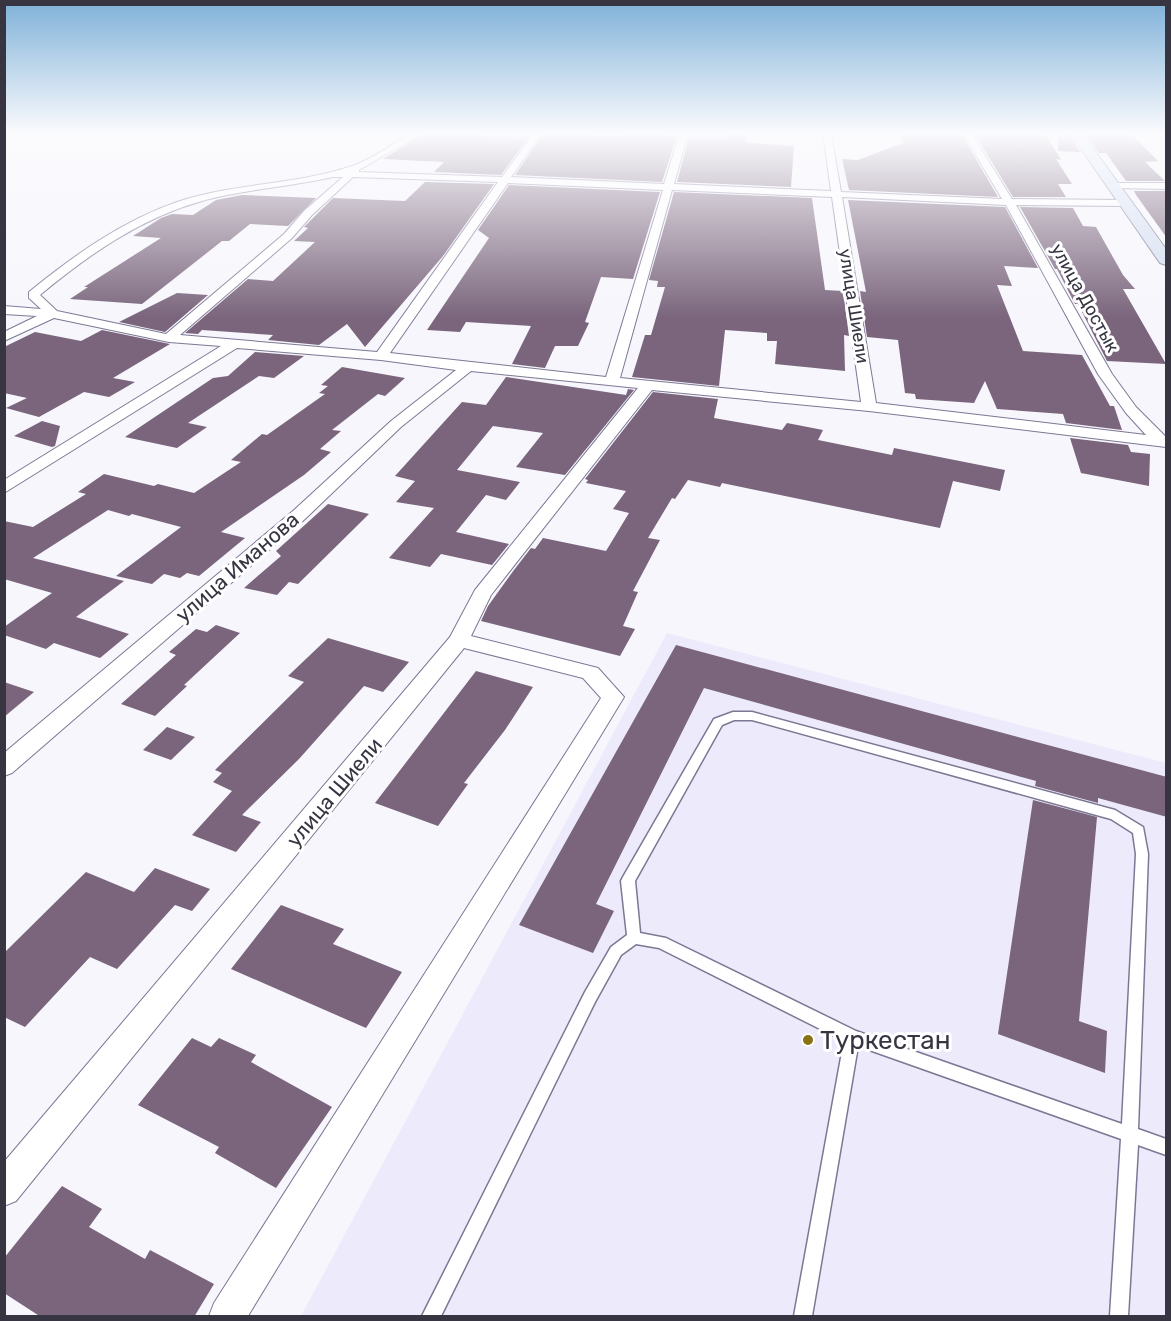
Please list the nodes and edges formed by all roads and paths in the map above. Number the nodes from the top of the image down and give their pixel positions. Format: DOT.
graph roads {
  1 [pos="222,195"];
  2 [pos="328,195"];
  3 [pos="494,195"];
  4 [pos="666,195"];
  5 [pos="836,195"];
  6 [pos="872,195"];
  7 [pos="1006,195"];
  8 [pos="1120,195"];
  9 [pos="1010,201"];
  10 [pos="1126,203"];
  11 [pos="1161,244"];
  12 [pos="1167,260"];
  13 [pos="4,310"];
  14 [pos="53,314"];
  15 [pos="4,337"];
  16 [pos="169,338"];
  17 [pos="237,342"];
  18 [pos="381,356"];
  19 [pos="468,367"];
  20 [pos="612,380"];
  21 [pos="649,384"];
  22 [pos="869,407"];
  23 [pos="1164,442"];
  24 [pos="4,488"];
  25 [pos="459,640"];
  26 [pos="8,760"];
  27 [pos="634,938"];
  28 [pos="852,1037"];
  29 [pos="1130,1134"];
  30 [pos="1167,1147"];
  31 [pos="4,1189"];
  32 [pos="227,1317"];
  33 [pos="431,1317"];
  34 [pos="803,1317"];
  35 [pos="1119,1317"];
  1 -- 14 [label="street"];
  2 -- 16 [label="street"];
  3 -- 18 [label="street"];
  4 -- 20 [label="street"];
  5 -- 22 [label="street, улица Шиели"];
  6 -- 9 [label="street"];
  7 -- 9 [label="street, улица Достык"];
  8 -- 10 [label="street"];
  9 -- 10 [label="street"];
  9 -- 23 [label="street, улица Достык"];
  10 -- 11 [label="street"];
  11 -- 12 [label="street"];
  13 -- 14 [label="street"];
  14 -- 15 [label="street"];
  14 -- 16 [label="street"];
  16 -- 17 [label="street"];
  17 -- 18 [label="street"];
  17 -- 24 [label="street"];
  18 -- 19 [label="street"];
  19 -- 20 [label="street"];
  19 -- 26 [label="street, улица Иманова"];
  20 -- 21 [label="street"];
  21 -- 22 [label="street"];
  21 -- 25 [label="street, улица Шиели"];
  22 -- 23 [label="street"];
  25 -- 31 [label="street, улица Шиели"];
  25 -- 32 [label="street"];
  27 -- 28 [label="lane"];
  27 -- 29 [label="lane"];
  27 -- 33 [label="lane"];
  28 -- 29 [label="lane"];
  28 -- 34 [label="lane"];
  29 -- 30 [label="lane"];
  29 -- 35 [label="lane"];
}
